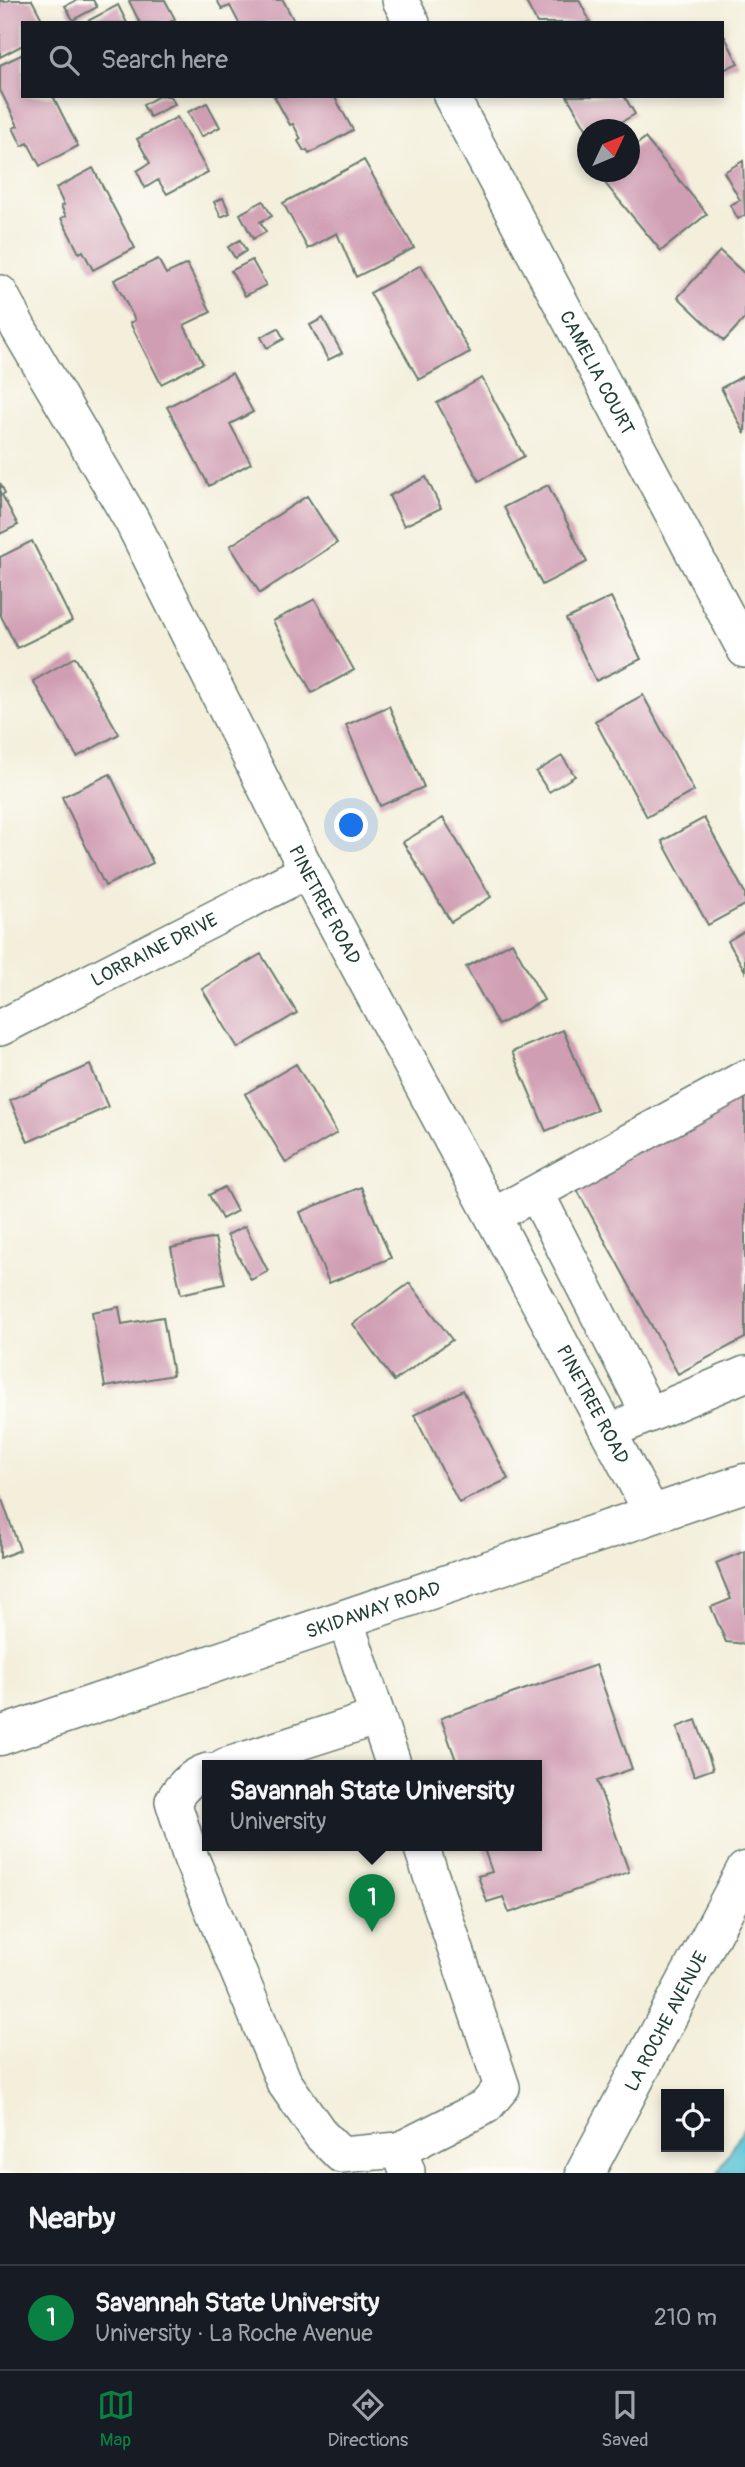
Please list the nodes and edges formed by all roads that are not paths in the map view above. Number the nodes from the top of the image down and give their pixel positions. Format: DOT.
graph roads {
  1 [pos="400,0"];
  2 [pos="411,21"];
  3 [pos="452,98"];
  4 [pos="0,293"];
  5 [pos="745,650"];
  6 [pos="307,871"];
  7 [pos="0,1028"];
  8 [pos="745,1078"];
  9 [pos="536,1193"];
  10 [pos="492,1216"];
  11 [pos="745,1374"];
  12 [pos="649,1414"];
  13 [pos="609,1431"];
  14 [pos="745,1483"];
  15 [pos="653,1515"];
  16 [pos="345,1619"];
  17 [pos="378,1717"];
  18 [pos="0,1736"];
  19 [pos="244,1760"];
  20 [pos="392,1760"];
  21 [pos="202,1773"];
  22 [pos="423,1851"];
  23 [pos="745,1871"];
  24 [pos="403,2162"];
  25 [pos="585,2173"];
  1 -- 2 [label="street"];
  3 -- 5 [label="street, CAMELIA COURT"];
  4 -- 6 [label="street, PINETREE ROAD"];
  6 -- 7 [label="street, LORRAINE DRIVE"];
  6 -- 10 [label="street, PINETREE ROAD"];
  8 -- 9 [label="street"];
  9 -- 10 [label="street"];
  9 -- 12 [label="street"];
  10 -- 13 [label="street, PINETREE ROAD"];
  11 -- 12 [label="street"];
  12 -- 13 [label="street"];
  13 -- 15 [label="street, PINETREE ROAD"];
  14 -- 15 [label="main road, SKIDAWAY ROAD"];
  15 -- 16 [label="main road, SKIDAWAY ROAD"];
  16 -- 17 [label="street"];
  16 -- 18 [label="main road, SKIDAWAY ROAD"];
  17 -- 19 [label="street"];
  17 -- 20 [label="street"];
  21 -- 24 [label="street"];
  22 -- 24 [label="street"];
  23 -- 25 [label="main road, LA ROCHE AVENUE"];
}
